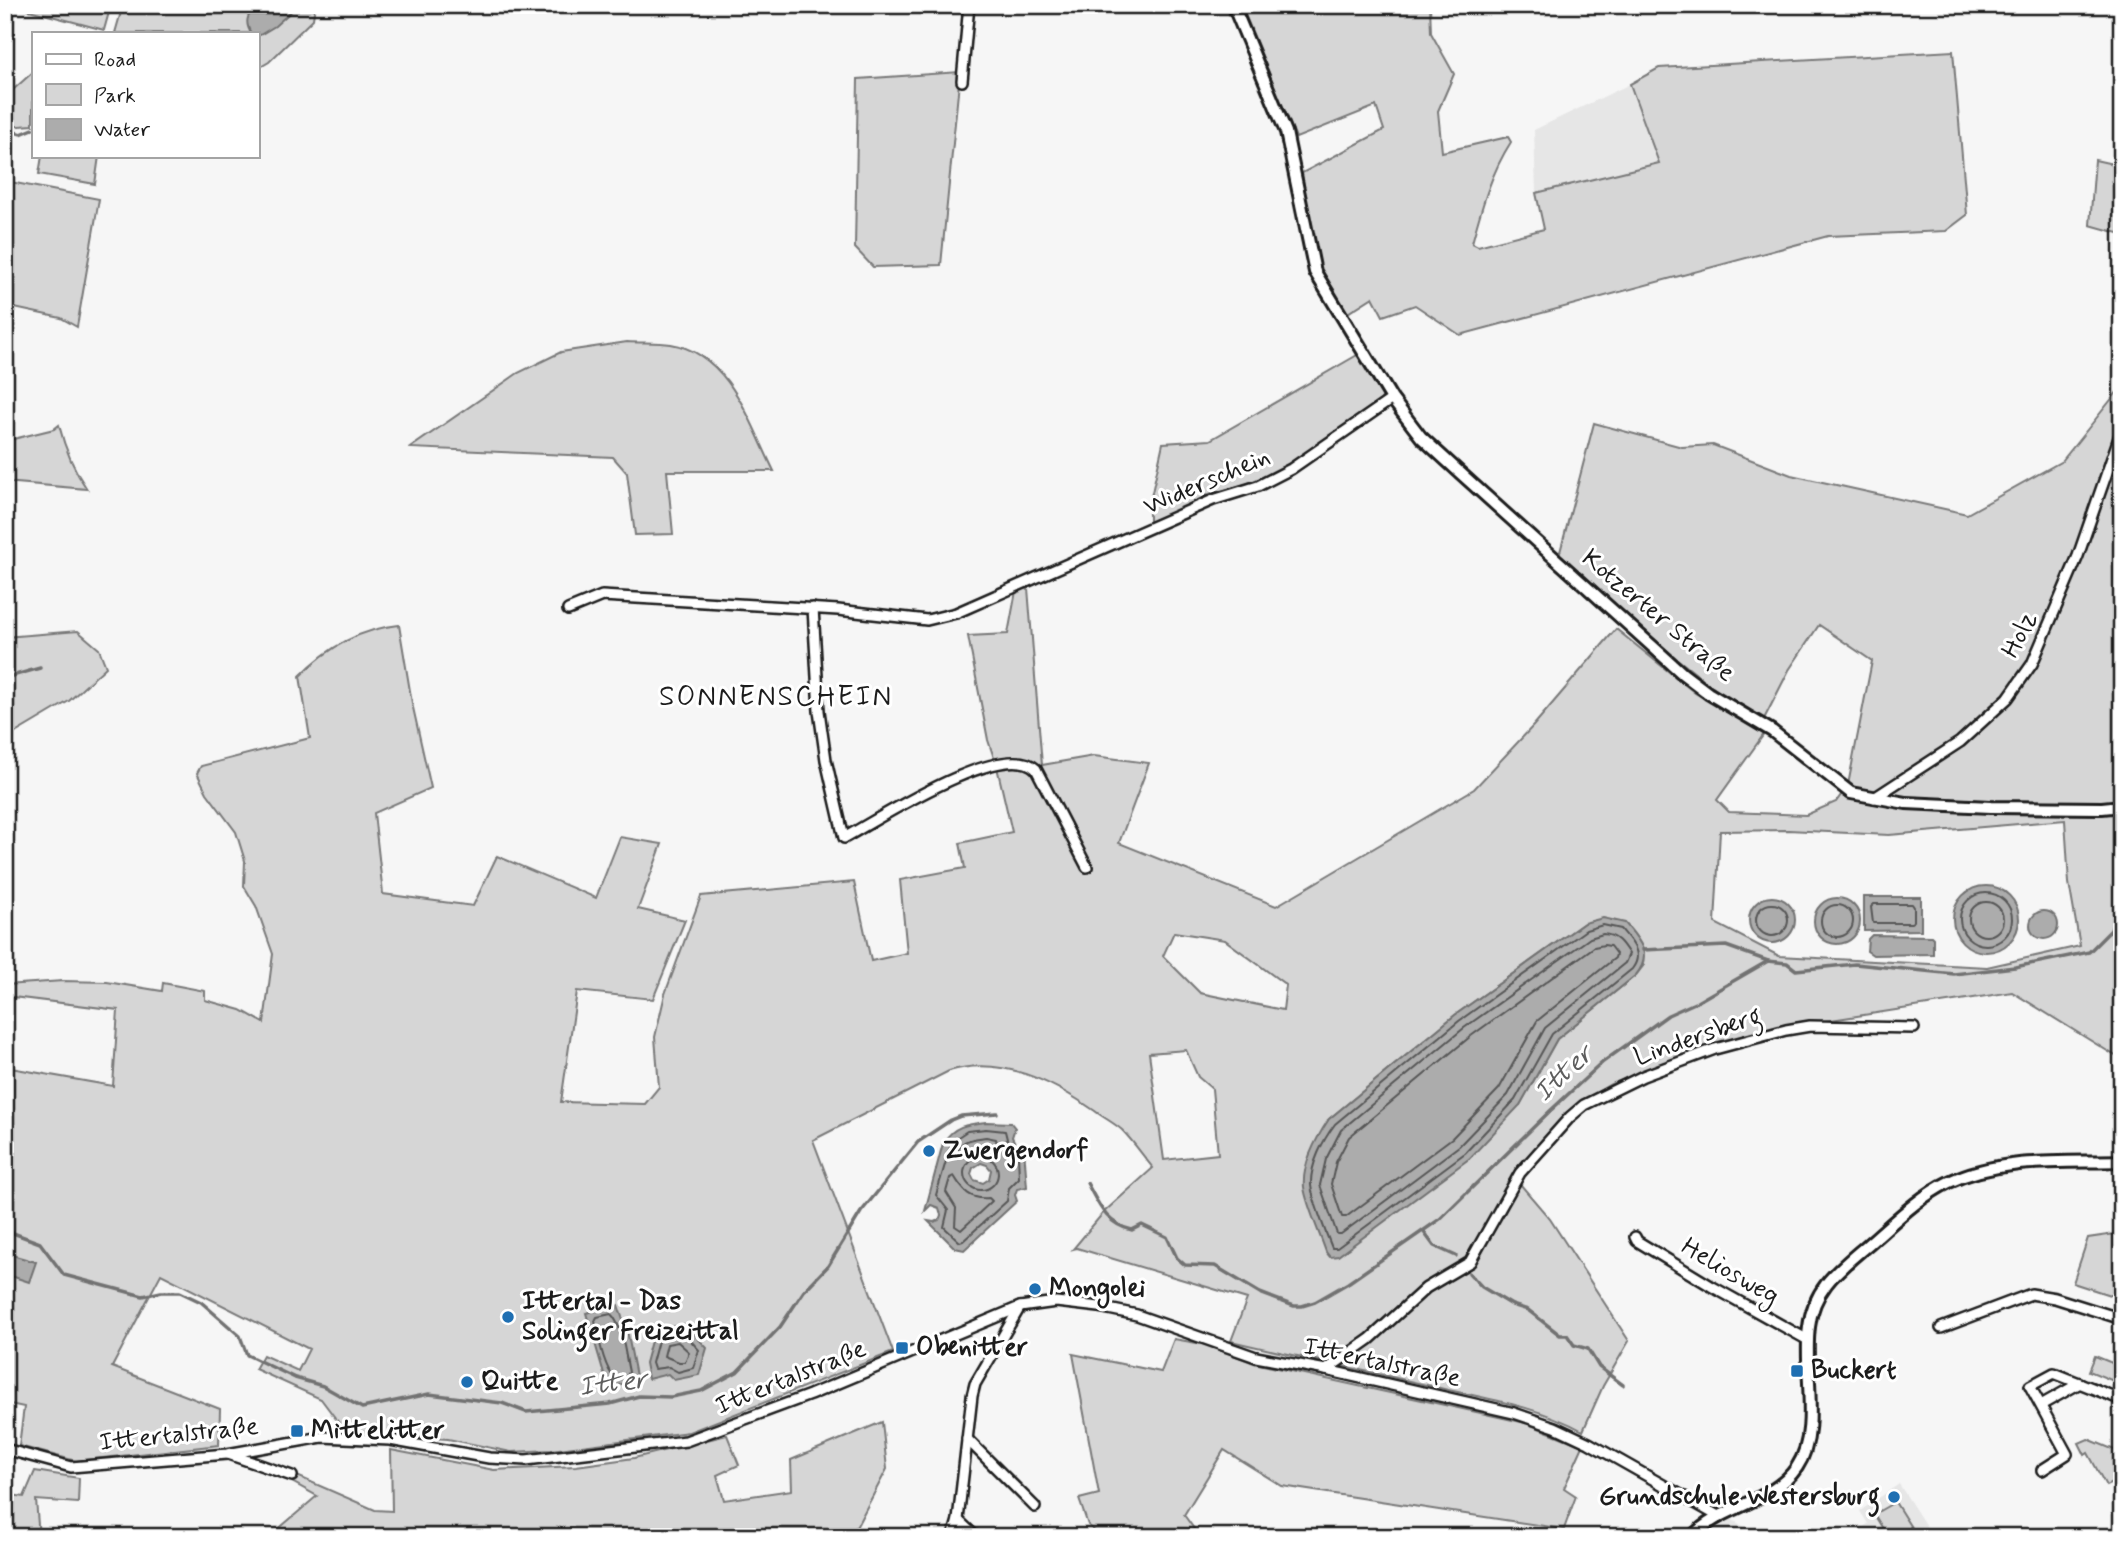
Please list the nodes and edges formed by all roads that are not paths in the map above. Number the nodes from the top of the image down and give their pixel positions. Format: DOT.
graph roads {
  1 [pos="969,5"];
  2 [pos="1233,5"];
  3 [pos="962,81"];
  4 [pos="1392,399"];
  5 [pos="2122,429"];
  6 [pos="813,608"];
  7 [pos="568,610"];
  8 [pos="1873,799"];
  9 [pos="2122,806"];
  10 [pos="1087,867"];
  11 [pos="1914,1028"];
  12 [pos="2122,1161"];
  13 [pos="1634,1237"];
  14 [pos="1020,1307"];
  15 [pos="2122,1318"];
  16 [pos="1941,1328"];
  17 [pos="1808,1340"];
  18 [pos="1326,1370"];
  19 [pos="2080,1383"];
  20 [pos="2122,1400"];
  21 [pos="2041,1405"];
  22 [pos="967,1439"];
  23 [pos="5,1449"];
  24 [pos="227,1454"];
  25 [pos="2042,1470"];
  26 [pos="292,1476"];
  27 [pos="1035,1507"];
  28 [pos="1718,1516"];
  29 [pos="958,1520"];
  30 [pos="953,1537"];
  31 [pos="976,1537"];
  32 [pos="1692,1537"];
  1 -- 3 [label="street"];
  2 -- 4 [label="street, Kotzerter Straße"];
  4 -- 6 [label="street, Widerschein"];
  4 -- 8 [label="street, Kotzerter Straße"];
  5 -- 8 [label="street, Holz"];
  6 -- 7 [label="street"];
  6 -- 10 [label="street"];
  8 -- 9 [label="street, Kotzerter Straße"];
  11 -- 18 [label="street, Lindersberg"];
  12 -- 17 [label="street"];
  13 -- 17 [label="street, Heliosweg"];
  14 -- 18 [label="street, Ittertalstraße"];
  14 -- 22 [label="street"];
  14 -- 24 [label="street, Ittertalstraße"];
  15 -- 16 [label="street"];
  17 -- 28 [label="street"];
  18 -- 28 [label="street, Ittertalstraße"];
  19 -- 20 [label="street"];
  19 -- 21 [label="street"];
  19 -- 21 [label="street"];
  21 -- 25 [label="street"];
  22 -- 27 [label="street"];
  22 -- 29 [label="street"];
  23 -- 24 [label="street, Ittertalstraße"];
  24 -- 26 [label="street"];
  28 -- 32 [label="street"];
  29 -- 30 [label="street"];
  29 -- 31 [label="street"];
}
